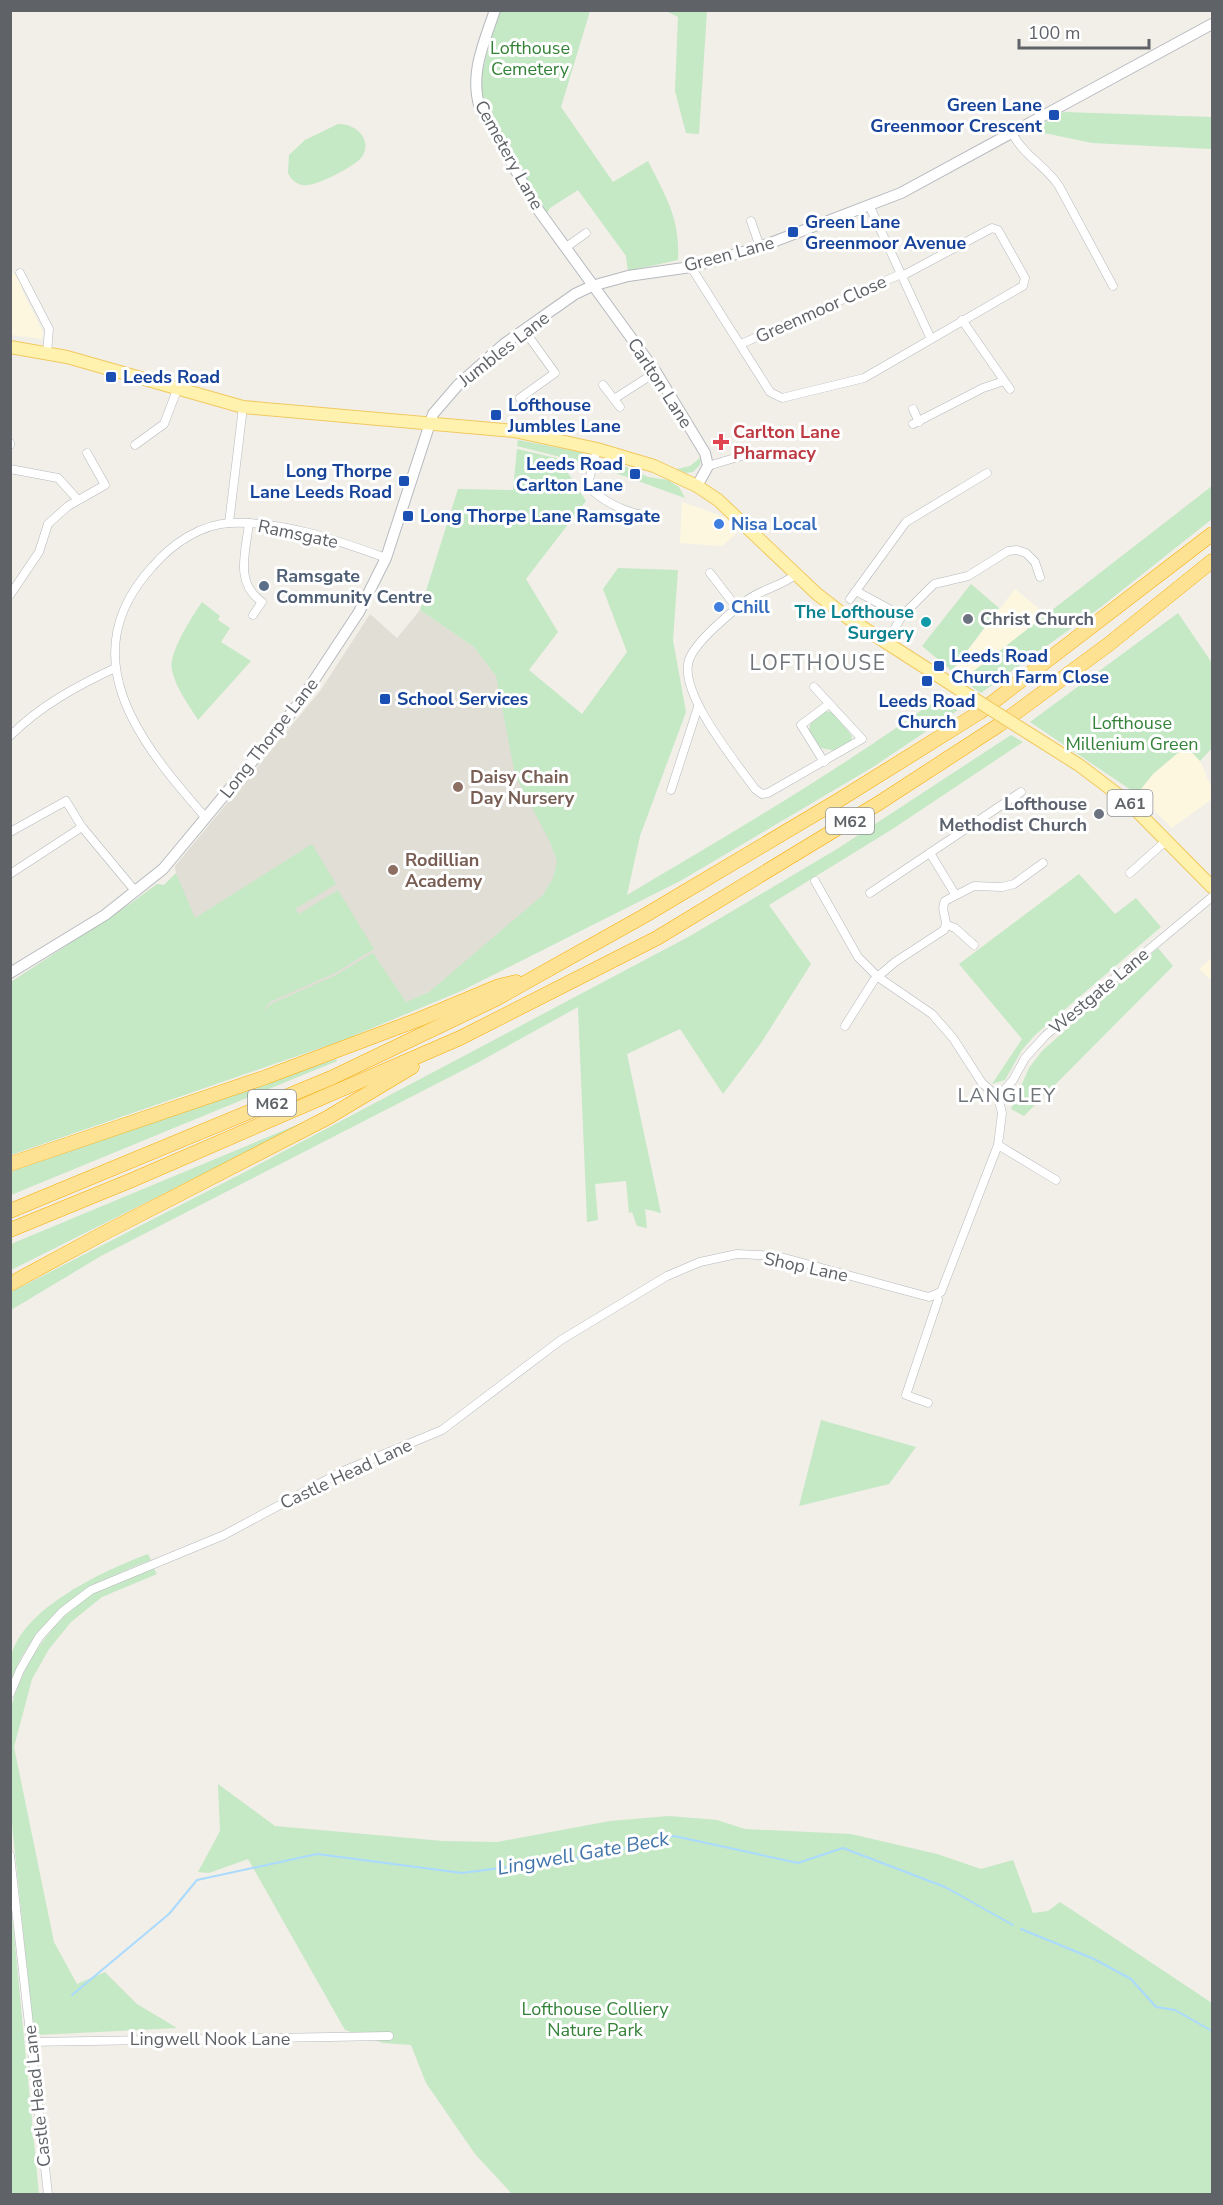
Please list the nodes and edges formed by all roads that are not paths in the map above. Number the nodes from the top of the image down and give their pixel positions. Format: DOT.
graph roads {
  1 [pos="495,10"];
  2 [pos="1212,24"];
  3 [pos="1017,130"];
  4 [pos="870,207"];
  5 [pos="751,221"];
  6 [pos="585,233"];
  7 [pos="760,247"];
  8 [pos="565,248"];
  9 [pos="691,267"];
  10 [pos="20,273"];
  11 [pos="902,275"];
  12 [pos="592,286"];
  13 [pos="1113,286"];
  14 [pos="962,320"];
  15 [pos="524,330"];
  16 [pos="930,339"];
  17 [pos="741,344"];
  18 [pos="10,347"];
  19 [pos="47,353"];
  20 [pos="656,372"];
  21 [pos="1004,381"];
  22 [pos="603,385"];
  23 [pos="1010,389"];
  24 [pos="177,390"];
  25 [pos="520,398"];
  26 [pos="614,399"];
  27 [pos="243,407"];
  28 [pos="620,407"];
  29 [pos="913,410"];
  30 [pos="428,425"];
  31 [pos="135,445"];
  32 [pos="597,449"];
  33 [pos="87,453"];
  34 [pos="748,454"];
  35 [pos="708,465"];
  36 [pos="10,470"];
  37 [pos="987,473"];
  38 [pos="698,486"];
  39 [pos="78,500"];
  40 [pos="657,517"];
  41 [pos="229,523"];
  42 [pos="249,524"];
  43 [pos="1212,534"];
  44 [pos="386,558"];
  45 [pos="1212,561"];
  46 [pos="710,573"];
  47 [pos="795,575"];
  48 [pos="1040,577"];
  49 [pos="856,591"];
  50 [pos="10,596"];
  51 [pos="850,599"];
  52 [pos="737,608"];
  53 [pos="253,615"];
  54 [pos="902,616"];
  55 [pos="886,643"];
  56 [pos="115,668"];
  57 [pos="814,687"];
  58 [pos="829,704"];
  59 [pos="698,707"];
  60 [pos="10,736"];
  61 [pos="824,762"];
  62 [pos="671,790"];
  63 [pos="1021,792"];
  64 [pos="206,818"];
  65 [pos="82,827"];
  66 [pos="10,832"];
  67 [pos="1167,840"];
  68 [pos="930,853"];
  69 [pos="1043,863"];
  70 [pos="1130,873"];
  71 [pos="10,874"];
  72 [pos="815,881"];
  73 [pos="1212,887"];
  74 [pos="136,892"];
  75 [pos="870,893"];
  76 [pos="955,894"];
  77 [pos="1212,897"];
  78 [pos="947,925"];
  79 [pos="974,945"];
  80 [pos="10,974"];
  81 [pos="878,977"];
  82 [pos="527,980"];
  83 [pos="845,1026"];
  84 [pos="460,1038"];
  85 [pos="998,1097"];
  86 [pos="998,1145"];
  87 [pos="10,1164"];
  88 [pos="1056,1180"];
  89 [pos="10,1211"];
  90 [pos="10,1230"];
  91 [pos="106,1232"];
  92 [pos="668,1276"];
  93 [pos="10,1277"];
  94 [pos="10,1284"];
  95 [pos="940,1292"];
  96 [pos="928,1403"];
  97 [pos="10,1694"];
  98 [pos="10,1855"];
  99 [pos="389,2036"];
  100 [pos="30,2042"];
  101 [pos="48,2194"];
  1 -- 8 [label="main road, Cemetery Lane"];
  2 -- 3 [label="main road, Green Lane"];
  3 -- 4 [label="main road, Green Lane"];
  3 -- 13 [label="street"];
  4 -- 7 [label="main road, Green Lane"];
  4 -- 11 [label="street"];
  5 -- 7 [label="street"];
  6 -- 8 [label="street"];
  7 -- 9 [label="main road, Green Lane"];
  8 -- 12 [label="main road, Cemetery Lane"];
  9 -- 12 [label="main road, Green Lane"];
  9 -- 17 [label="street"];
  10 -- 19 [label="street"];
  11 -- 14 [label="street, Greenmoor Close"];
  11 -- 16 [label="street"];
  11 -- 17 [label="street, Greenmoor Close"];
  12 -- 15 [label="main road, Jumbles Lane"];
  12 -- 20 [label="main road, Carlton Lane"];
  14 -- 16 [label="street"];
  14 -- 21 [label="street"];
  15 -- 25 [label="street"];
  15 -- 30 [label="main road, Jumbles Lane"];
  16 -- 17 [label="street"];
  18 -- 19 [label="main road, A61"];
  19 -- 24 [label="main road, A61"];
  20 -- 26 [label="street"];
  20 -- 35 [label="main road, Carlton Lane"];
  21 -- 23 [label="street"];
  21 -- 29 [label="street"];
  22 -- 26 [label="street"];
  24 -- 27 [label="main road, A61"];
  24 -- 31 [label="street"];
  26 -- 28 [label="street"];
  27 -- 30 [label="main road, A61"];
  27 -- 41 [label="street"];
  30 -- 32 [label="main road, A61"];
  30 -- 44 [label="main road, Long Thorpe Lane"];
  32 -- 38 [label="main road, A61"];
  32 -- 40 [label="street"];
  33 -- 39 [label="street"];
  34 -- 35 [label="street"];
  35 -- 38 [label="main road"];
  36 -- 39 [label="street"];
  37 -- 49 [label="street"];
  38 -- 47 [label="main road, A61"];
  39 -- 50 [label="street"];
  41 -- 42 [label="street, Ramsgate"];
  41 -- 56 [label="street, Ramsgate"];
  42 -- 44 [label="street, Ramsgate"];
  42 -- 53 [label="street"];
  43 -- 82 [label="highway, M62"];
  44 -- 64 [label="main road, Long Thorpe Lane"];
  45 -- 84 [label="highway, M62"];
  46 -- 52 [label="street"];
  47 -- 52 [label="street"];
  47 -- 55 [label="main road, A61"];
  48 -- 54 [label="street"];
  49 -- 51 [label="street"];
  49 -- 54 [label="street"];
  52 -- 59 [label="street"];
  54 -- 55 [label="street"];
  55 -- 67 [label="main road, A61, bridge"];
  56 -- 60 [label="street"];
  56 -- 64 [label="street, Ramsgate"];
  57 -- 58 [label="street"];
  58 -- 61 [label="street"];
  58 -- 61 [label="street"];
  59 -- 61 [label="street"];
  59 -- 62 [label="street"];
  63 -- 68 [label="street"];
  64 -- 74 [label="main road, Long Thorpe Lane"];
  65 -- 66 [label="street"];
  65 -- 71 [label="street"];
  65 -- 74 [label="street"];
  67 -- 70 [label="street"];
  67 -- 73 [label="main road, A61"];
  68 -- 75 [label="street"];
  68 -- 76 [label="street"];
  69 -- 76 [label="street"];
  72 -- 81 [label="street"];
  74 -- 80 [label="main road, Long Thorpe Lane"];
  76 -- 78 [label="street"];
  77 -- 85 [label="street, Westgate Lane"];
  78 -- 79 [label="street"];
  78 -- 81 [label="street"];
  81 -- 83 [label="street"];
  81 -- 85 [label="street"];
  82 -- 87 [label="highway"];
  82 -- 89 [label="highway, M62"];
  84 -- 90 [label="highway, M62"];
  84 -- 91 [label="highway, M62"];
  85 -- 86 [label="street"];
  86 -- 88 [label="street"];
  86 -- 95 [label="street"];
  91 -- 93 [label="highway"];
  91 -- 94 [label="highway"];
  92 -- 95 [label="street, Shop Lane"];
  92 -- 97 [label="street, Castle Head Lane"];
  95 -- 96 [label="street"];
  98 -- 100 [label="street, Castle Head Lane"];
  99 -- 100 [label="street, Lingwell Nook Lane"];
  100 -- 101 [label="street, Castle Head Lane"];
}
